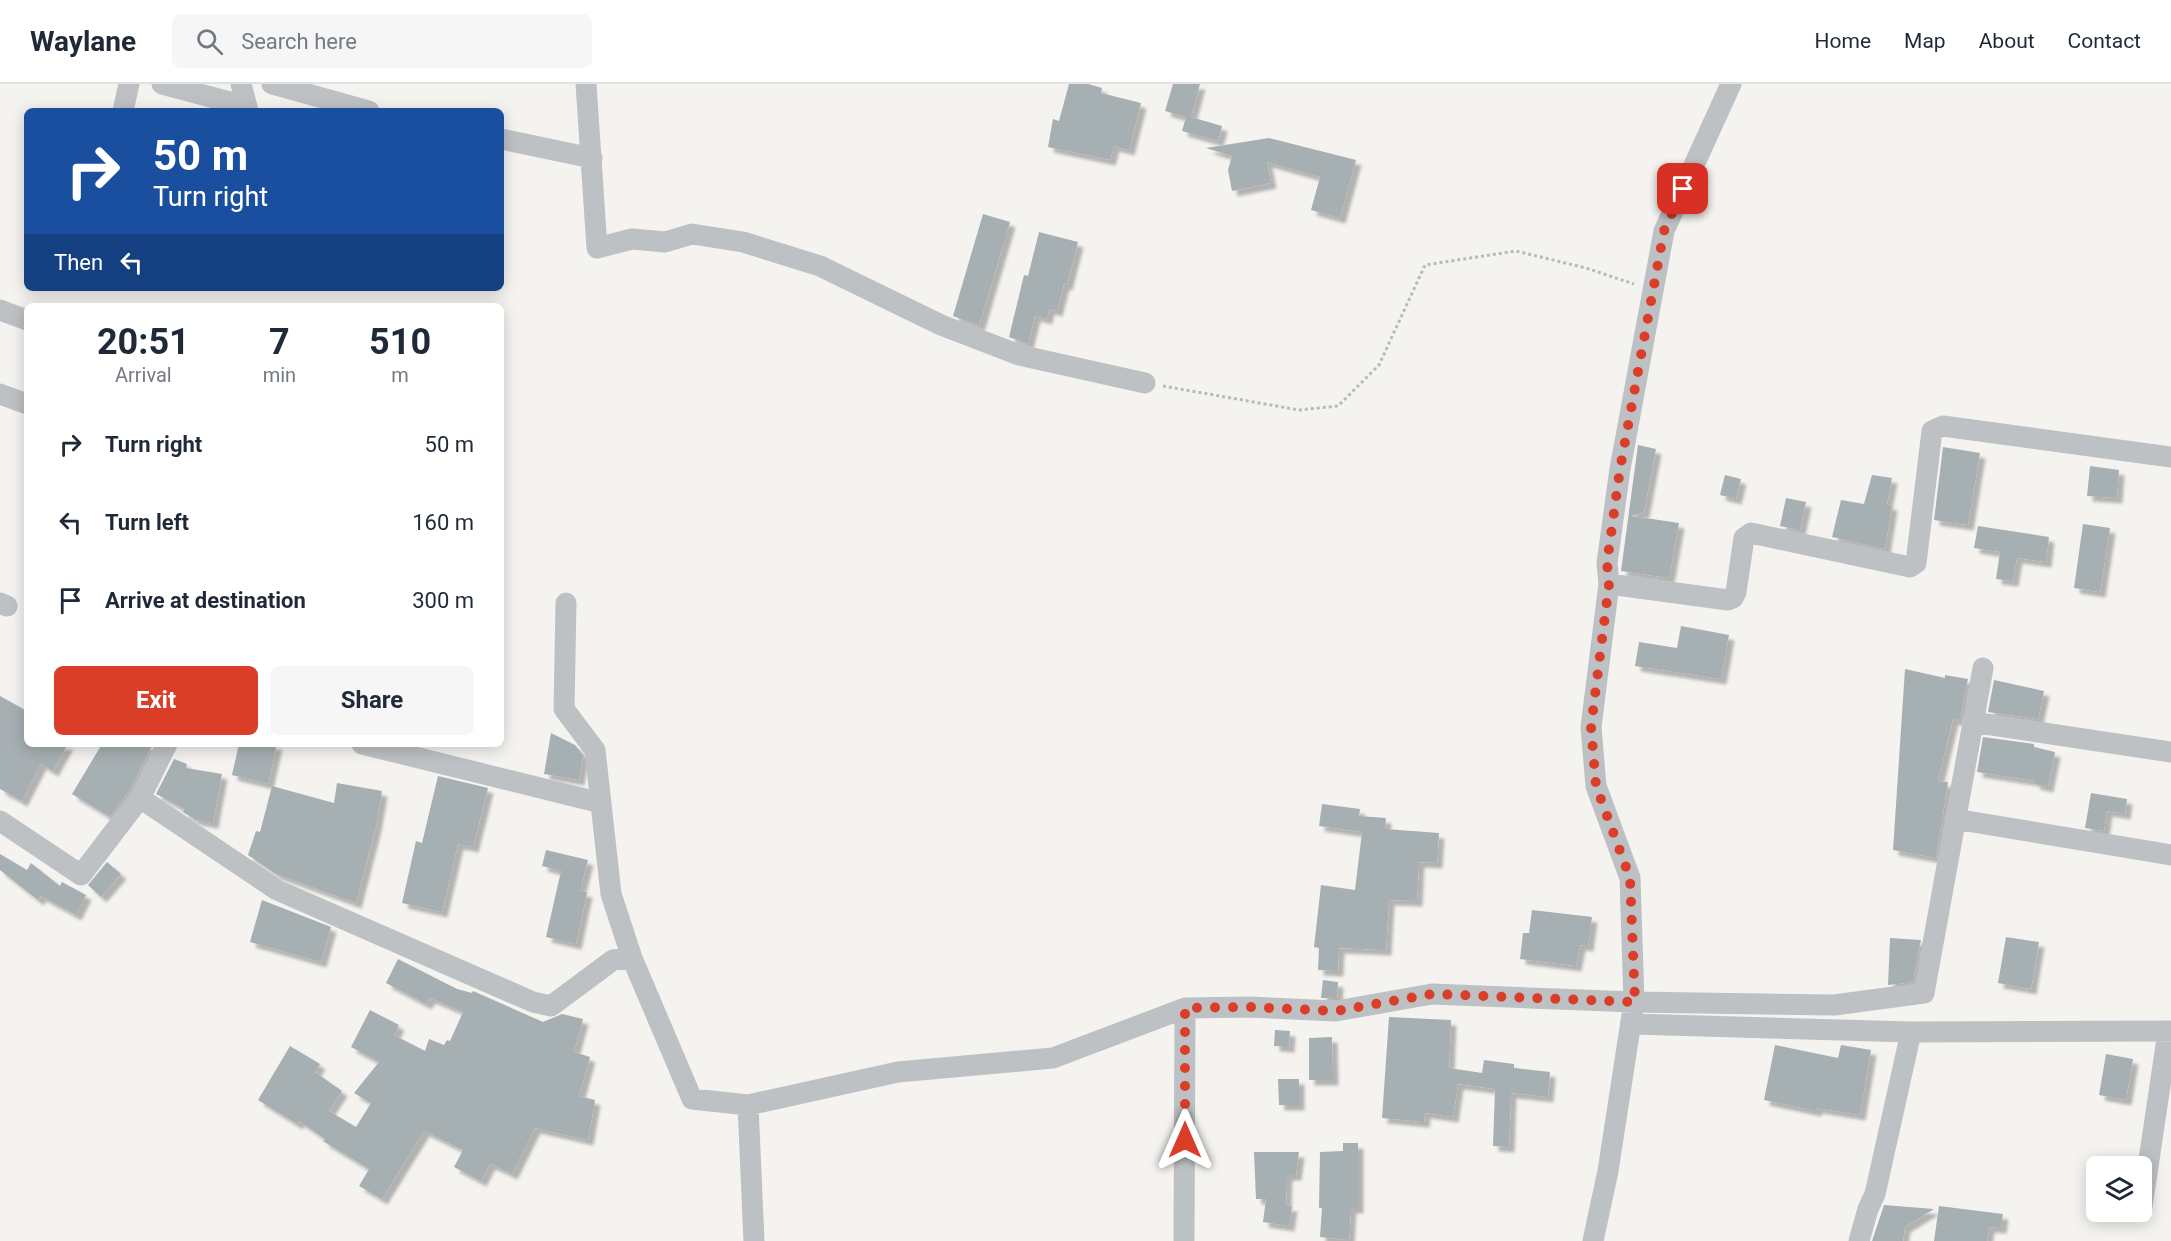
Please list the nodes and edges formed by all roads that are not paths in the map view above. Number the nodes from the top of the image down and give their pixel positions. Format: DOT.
graph roads {
  1 [pos="129,84"];
  2 [pos="162,84"];
  3 [pos="242,84"];
  4 [pos="272,84"];
  5 [pos="586,84"];
  6 [pos="1731,84"];
  7 [pos="124,108"];
  8 [pos="244,108"];
  9 [pos="247,108"];
  10 [pos="358,108"];
  11 [pos="504,140"];
  12 [pos="592,158"];
  13 [pos="0,310"];
  14 [pos="24,319"];
  15 [pos="1145,383"];
  16 [pos="0,394"];
  17 [pos="24,403"];
  18 [pos="2171,457"];
  19 [pos="1609,584"];
  20 [pos="566,603"];
  21 [pos="1983,668"];
  22 [pos="1972,722"];
  23 [pos="166,747"];
  24 [pos="374,747"];
  25 [pos="2171,752"];
  26 [pos="140,798"];
  27 [pos="601,802"];
  28 [pos="1955,819"];
  29 [pos="0,821"];
  30 [pos="2171,855"];
  31 [pos="632,958"];
  32 [pos="1635,1002"];
  33 [pos="1185,1008"];
  34 [pos="1632,1024"];
  35 [pos="2170,1031"];
  36 [pos="1911,1032"];
  37 [pos="748,1105"];
  38 [pos="2150,1156"];
  39 [pos="754,1241"];
  40 [pos="1184,1241"];
  41 [pos="1593,1241"];
  42 [pos="1859,1241"];
  1 -- 7 [label="street"];
  2 -- 8 [label="street"];
  3 -- 9 [label="street"];
  4 -- 10 [label="street"];
  5 -- 12 [label="street"];
  6 -- 19 [label="street"];
  11 -- 12 [label="street"];
  12 -- 15 [label="street"];
  13 -- 14 [label="street"];
  16 -- 17 [label="street"];
  18 -- 19 [label="street"];
  19 -- 32 [label="street"];
  20 -- 27 [label="street"];
  21 -- 22 [label="street"];
  22 -- 25 [label="street"];
  22 -- 28 [label="street"];
  23 -- 26 [label="street"];
  24 -- 27 [label="street"];
  26 -- 29 [label="street"];
  26 -- 31 [label="street"];
  27 -- 31 [label="street"];
  28 -- 30 [label="street"];
  28 -- 32 [label="street"];
  31 -- 37 [label="street"];
  32 -- 33 [label="street"];
  32 -- 34 [label="street"];
  33 -- 37 [label="street"];
  33 -- 40 [label="street"];
  34 -- 36 [label="street"];
  34 -- 41 [label="street"];
  35 -- 36 [label="street"];
  35 -- 38 [label="street"];
  36 -- 42 [label="street"];
  37 -- 39 [label="street"];
}
